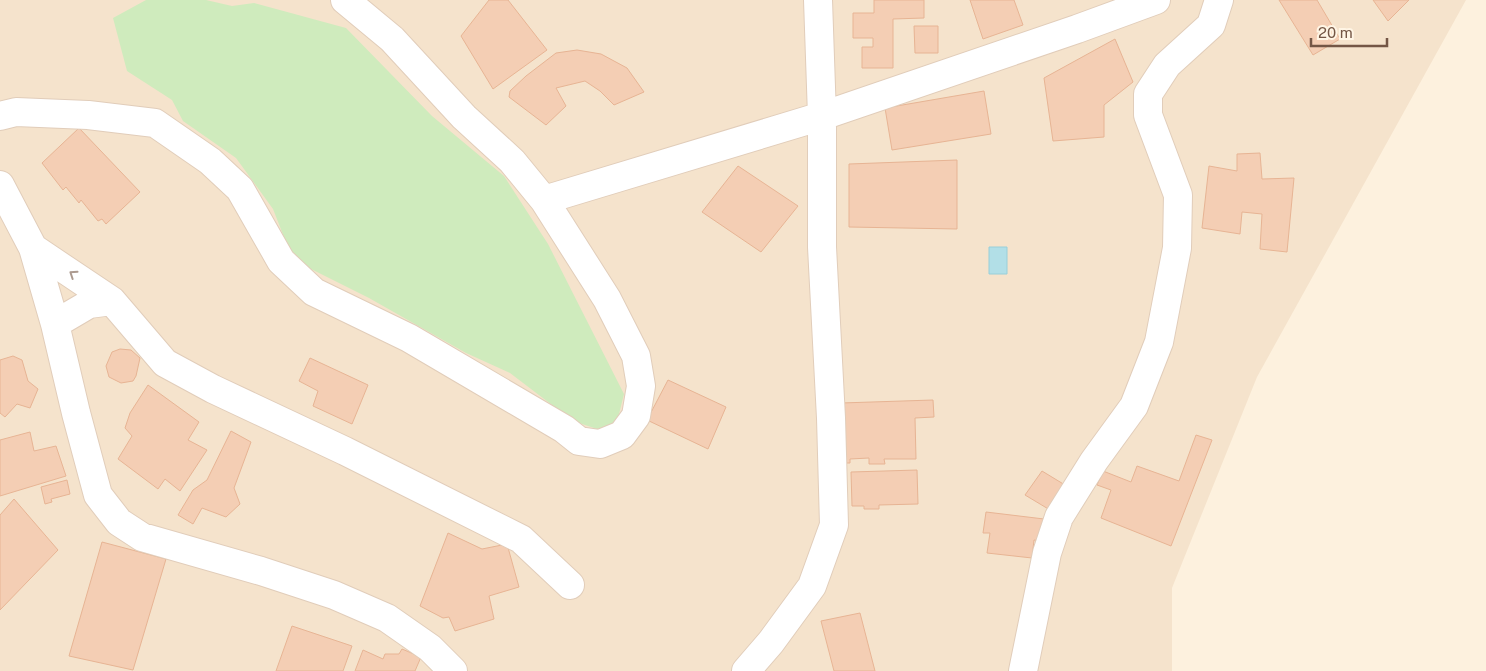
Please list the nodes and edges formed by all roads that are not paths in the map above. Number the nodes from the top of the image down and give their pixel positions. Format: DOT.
graph roads {
  1 [pos="345,0"];
  2 [pos="818,0"];
  3 [pos="1156,0"];
  4 [pos="1219,0"];
  5 [pos="0,116"];
  6 [pos="822,116"];
  7 [pos="0,185"];
  8 [pos="544,200"];
  9 [pos="34,248"];
  10 [pos="112,301"];
  11 [pos="55,324"];
  12 [pos="570,585"];
  13 [pos="453,671"];
  14 [pos="746,671"];
  15 [pos="1023,671"];
  1 -- 8 [label="street"];
  2 -- 6 [label="street"];
  3 -- 6 [label="street"];
  4 -- 15 [label="street"];
  5 -- 8 [label="street"];
  6 -- 8 [label="street"];
  6 -- 14 [label="street"];
  7 -- 9 [label="street"];
  10 -- 9 [label="street, one-way"];
  9 -- 11 [label="street"];
  10 -- 11 [label="street"];
  10 -- 12 [label="street"];
  11 -- 13 [label="street"];
}
